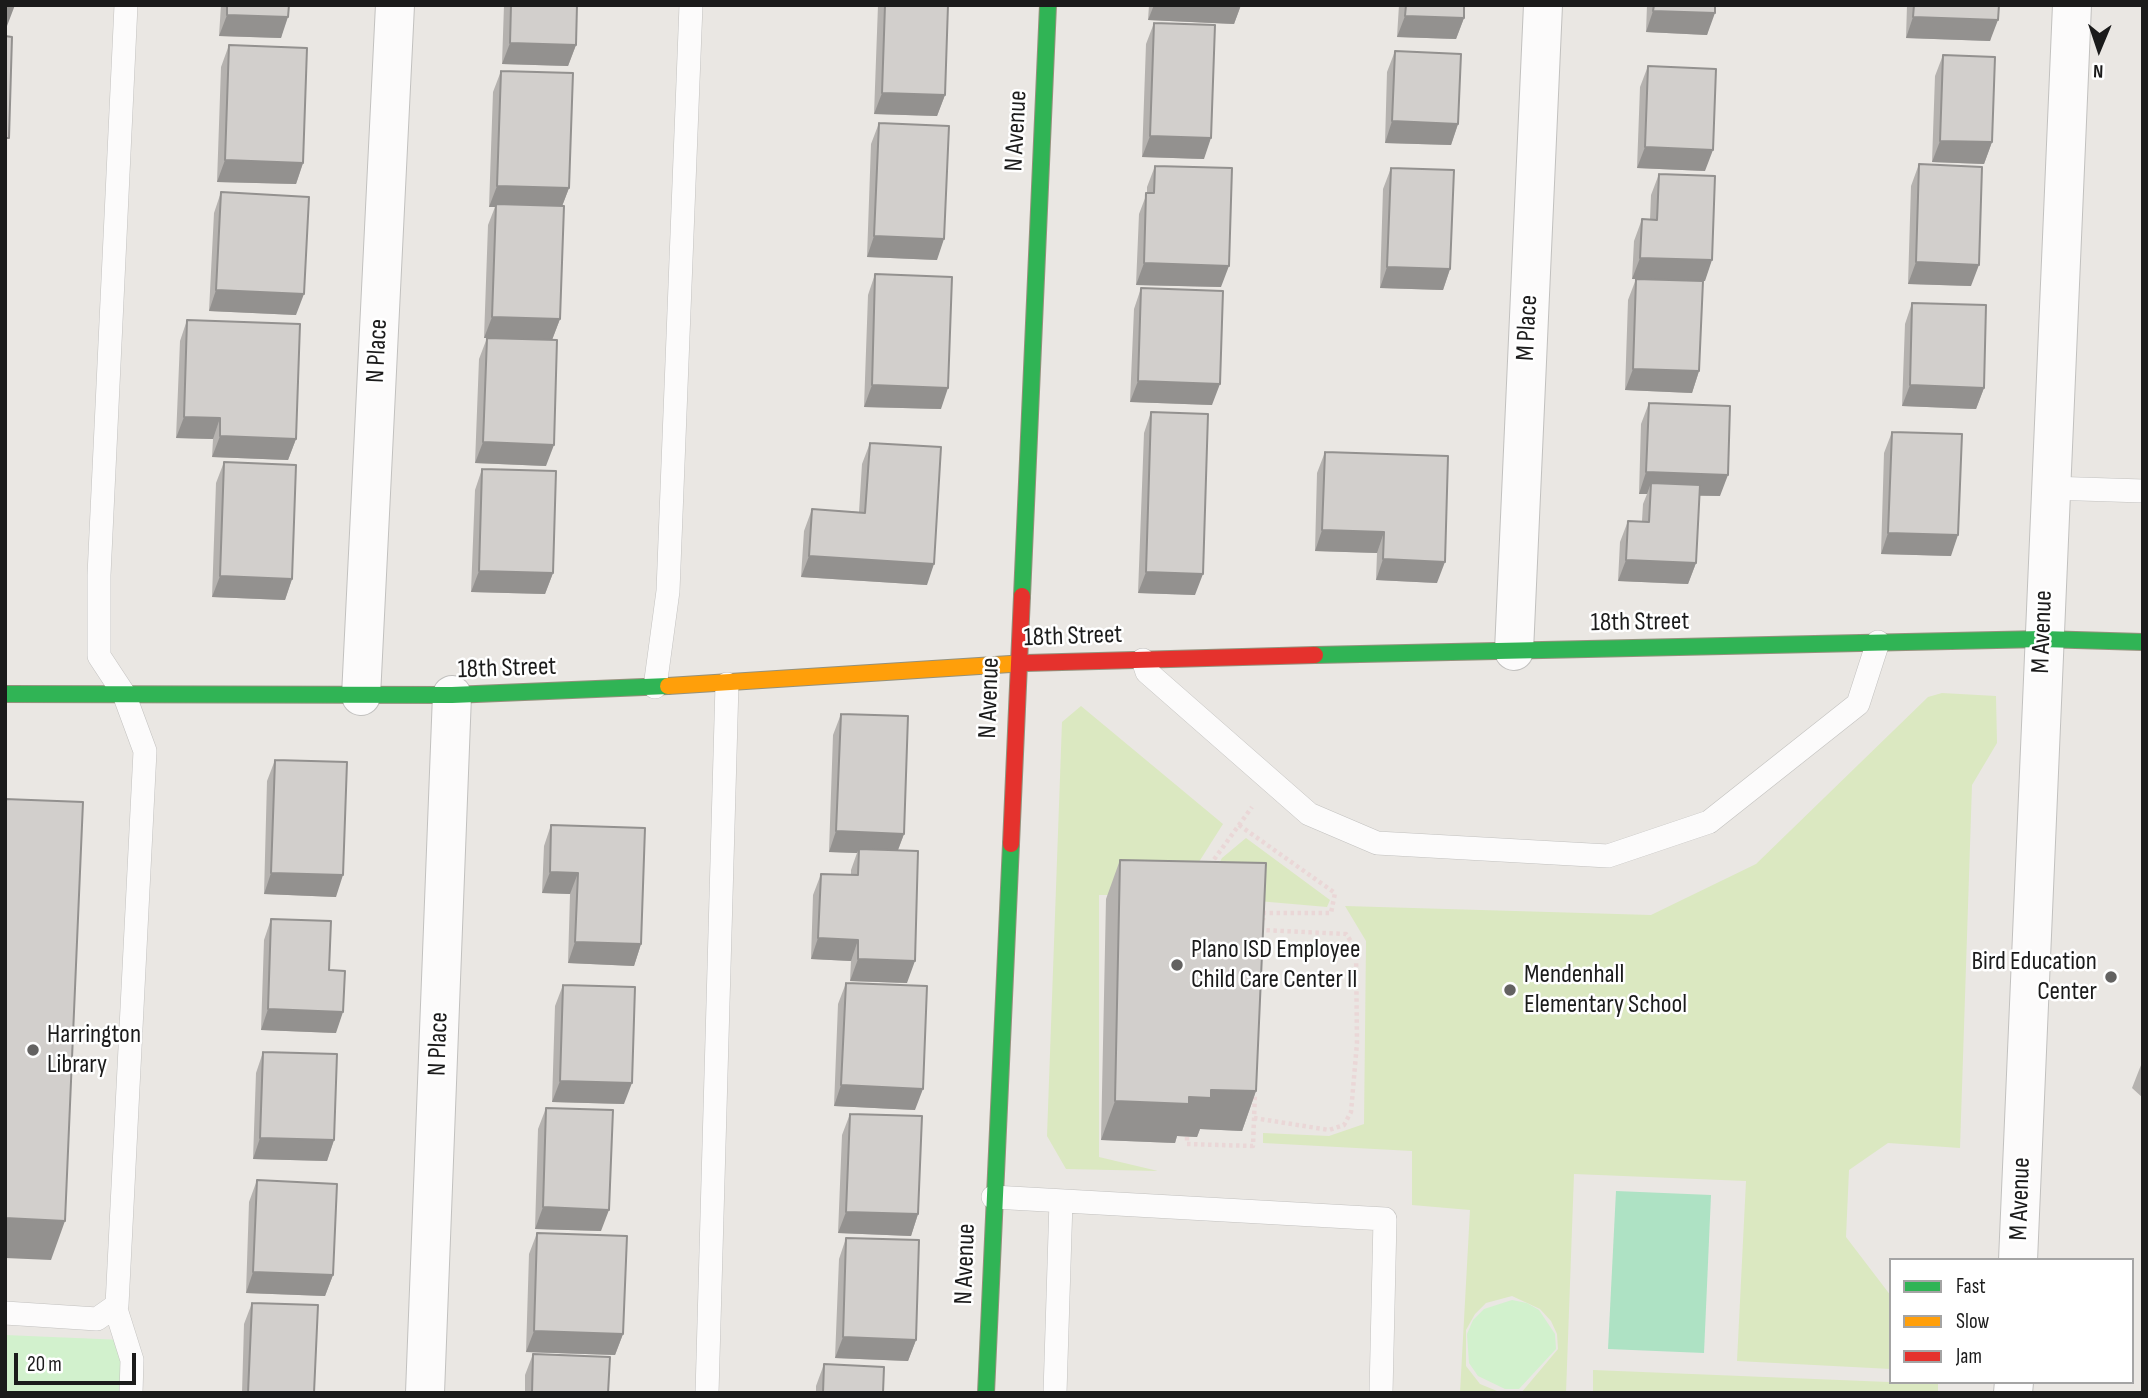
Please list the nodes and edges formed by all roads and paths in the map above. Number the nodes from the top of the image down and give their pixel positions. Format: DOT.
graph roads {
  1 [pos="126,5"];
  2 [pos="395,5"];
  3 [pos="691,5"];
  4 [pos="1048,5"];
  5 [pos="1543,5"];
  6 [pos="2071,5"];
  7 [pos="2049,488"];
  8 [pos="2143,491"];
  9 [pos="2042,639"];
  10 [pos="1878,642"];
  11 [pos="2143,642"];
  12 [pos="1514,651"];
  13 [pos="1143,660"];
  14 [pos="1016,663"];
  15 [pos="727,684"];
  16 [pos="655,687"];
  17 [pos="5,694"];
  18 [pos="124,694"];
  19 [pos="452,695"];
  20 [pos="361,696"];
  21 [pos="1271,781"];
  22 [pos="1239,825"];
  23 [pos="1206,870"];
  24 [pos="1262,930"];
  25 [pos="1262,943"];
  26 [pos="1255,1080"];
  27 [pos="1254,1118"];
  28 [pos="1187,1137"];
  29 [pos="993,1197"];
  30 [pos="1061,1200"];
  31 [pos="2018,1258"];
  32 [pos="115,1306"];
  33 [pos="5,1312"];
  34 [pos="131,1393"];
  35 [pos="425,1393"];
  36 [pos="706,1393"];
  37 [pos="986,1393"];
  38 [pos="1055,1393"];
  39 [pos="1381,1393"];
  1 -- 18 [label="lane"];
  2 -- 20 [label="street, N Place"];
  3 -- 16 [label="lane"];
  4 -- 14 [label="street, N Avenue"];
  5 -- 12 [label="street, M Place"];
  6 -- 7 [label="street, M Avenue"];
  7 -- 8 [label="lane"];
  7 -- 9 [label="street, M Avenue"];
  9 -- 10 [label="street, 18th Street"];
  9 -- 11 [label="street, 18th Street"];
  9 -- 31 [label="street, M Avenue"];
  10 -- 12 [label="street, 18th Street"];
  10 -- 21 [label="lane"];
  12 -- 13 [label="street, 18th Street"];
  13 -- 14 [label="street, 18th Street"];
  13 -- 21 [label="lane"];
  14 -- 15 [label="street, 18th Street"];
  14 -- 29 [label="street, N Avenue"];
  15 -- 16 [label="street, 18th Street"];
  15 -- 36 [label="lane"];
  16 -- 19 [label="street, 18th Street"];
  17 -- 18 [label="street, 18th Street"];
  18 -- 20 [label="street, 18th Street"];
  18 -- 32 [label="lane"];
  19 -- 20 [label="street, 18th Street"];
  19 -- 35 [label="street, N Place"];
  21 -- 22 [label="path"];
  22 -- 23 [label="path"];
  22 -- 24 [label="path"];
  24 -- 25 [label="path"];
  24 -- 27 [label="path"];
  26 -- 27 [label="path"];
  27 -- 28 [label="path"];
  29 -- 30 [label="lane"];
  29 -- 37 [label="street, N Avenue"];
  30 -- 38 [label="lane"];
  30 -- 39 [label="lane"];
  32 -- 33 [label="lane"];
  32 -- 34 [label="lane"];
}
